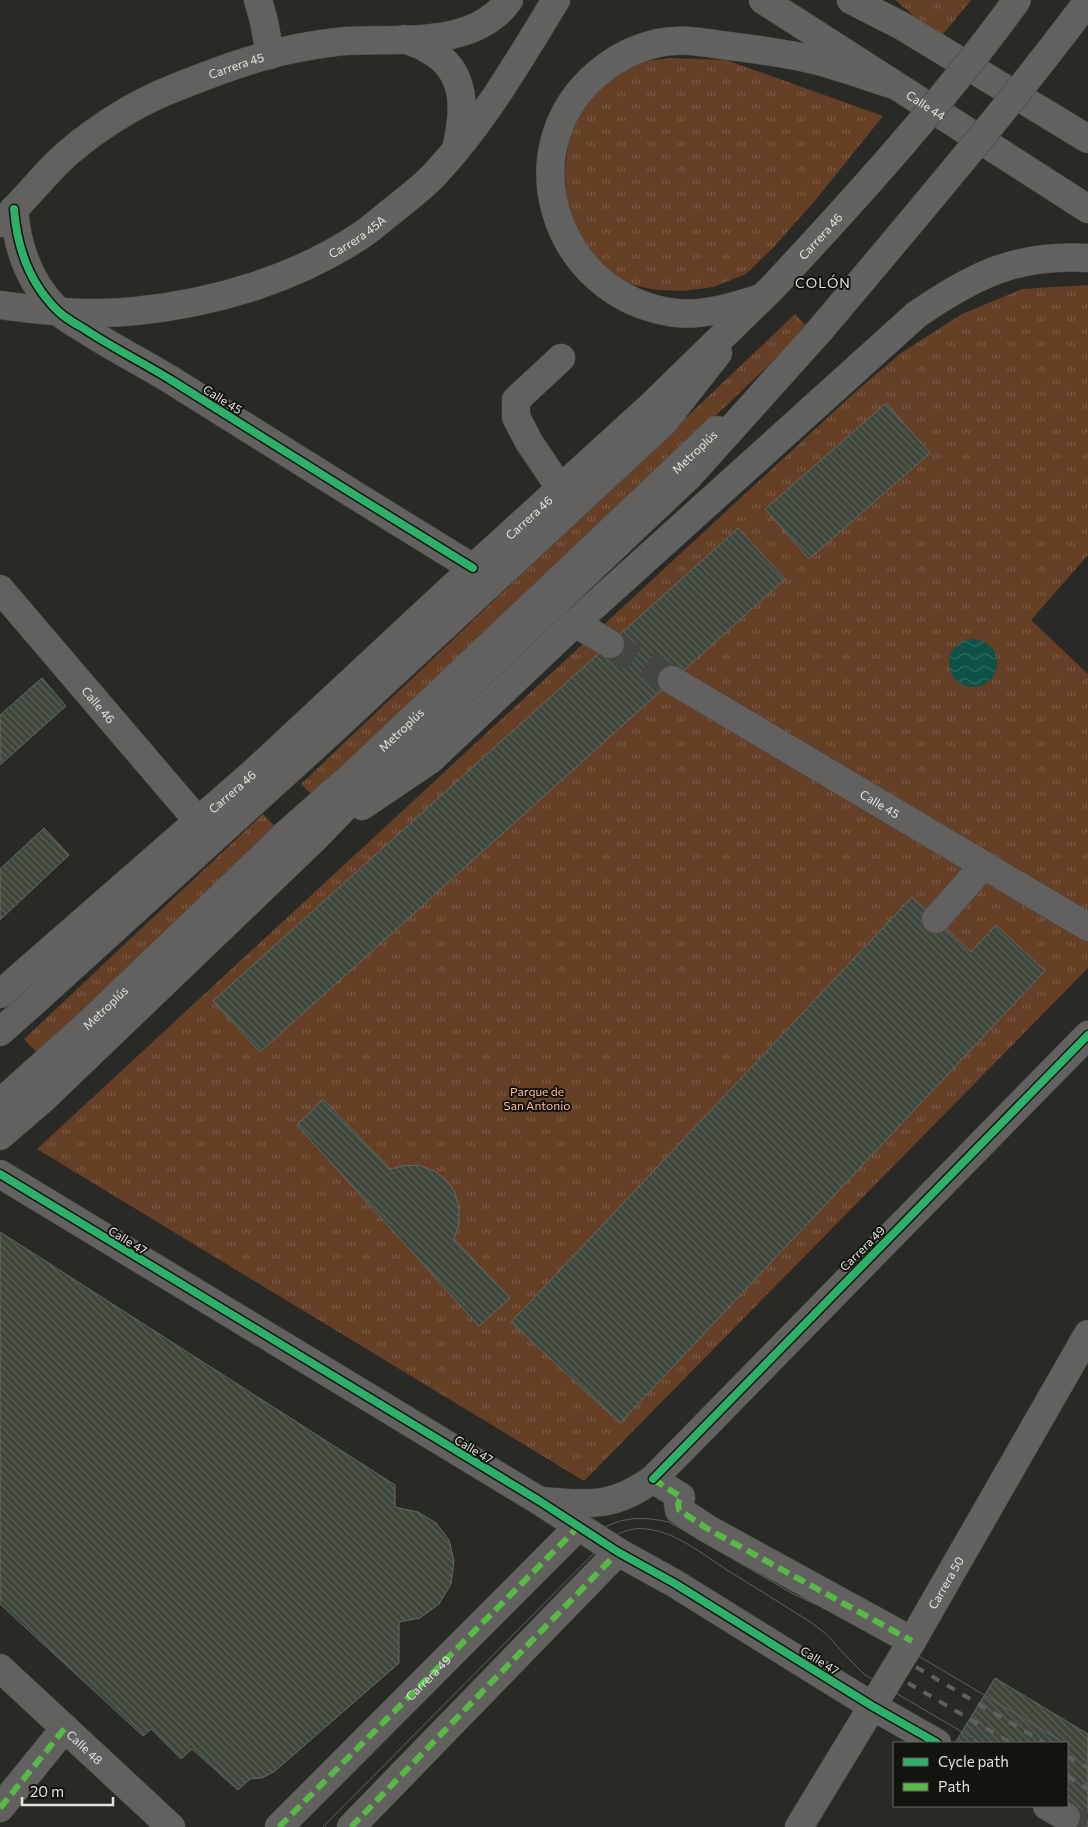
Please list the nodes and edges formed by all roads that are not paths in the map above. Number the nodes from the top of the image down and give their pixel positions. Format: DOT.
graph roads {
  1 [pos="258,0"];
  2 [pos="509,0"];
  3 [pos="556,0"];
  4 [pos="763,0"];
  5 [pos="851,0"];
  6 [pos="878,0"];
  7 [pos="1017,0"];
  8 [pos="1088,1"];
  9 [pos="902,26"];
  10 [pos="404,39"];
  11 [pos="270,55"];
  12 [pos="894,85"];
  13 [pos="1088,139"];
  14 [pos="455,150"];
  15 [pos="1088,209"];
  16 [pos="7,217"];
  17 [pos="1088,258"];
  18 [pos="766,293"];
  19 [pos="3,307"];
  20 [pos="59,312"];
  21 [pos="799,354"];
  22 [pos="561,358"];
  23 [pos="560,488"];
  24 [pos="473,568"];
  25 [pos="0,589"];
  26 [pos="575,623"];
  27 [pos="610,644"];
  28 [pos="672,680"];
  29 [pos="198,821"];
  30 [pos="315,838"];
  31 [pos="984,866"];
  32 [pos="936,919"];
  33 [pos="1088,927"];
  34 [pos="0,994"];
  35 [pos="0,1032"];
  36 [pos="1088,1035"];
  37 [pos="0,1103"];
  38 [pos="0,1136"];
  39 [pos="0,1174"];
  40 [pos="1088,1334"];
  41 [pos="653,1479"];
  42 [pos="538,1500"];
  43 [pos="578,1527"];
  44 [pos="618,1552"];
  45 [pos="912,1642"];
  46 [pos="0,1668"];
  47 [pos="872,1706"];
  48 [pos="65,1728"];
  49 [pos="935,1742"];
  50 [pos="0,1808"];
  51 [pos="171,1827"];
  52 [pos="279,1827"];
  53 [pos="351,1827"];
  54 [pos="799,1827"];
  1 -- 11 [label="street"];
  2 -- 10 [label="street, Carrera 45"];
  3 -- 14 [label="main road, Carrera 45A"];
  4 -- 12 [label="main road, Calle 44"];
  5 -- 9 [label="main road"];
  6 -- 9 [label="main road"];
  7 -- 18 [label="main road, Carrera 46, bridge"];
  8 -- 21 [label="main road, bridge"];
  9 -- 13 [label="main road"];
  10 -- 11 [label="street, Carrera 45"];
  10 -- 14 [label="main road"];
  11 -- 16 [label="street, Carrera 45"];
  12 -- 15 [label="main road, Calle 44"];
  12 -- 18 [label="main road"];
  14 -- 20 [label="main road, Carrera 45A"];
  16 -- 20 [label="street, Calle 45"];
  17 -- 26 [label="main road"];
  18 -- 23 [label="main road, Carrera 46"];
  18 -- 35 [label="street"];
  19 -- 20 [label="main road, Calle 45"];
  20 -- 24 [label="street, Calle 45"];
  21 -- 30 [label="main road"];
  21 -- 37 [label="street, Metroplús"];
  22 -- 23 [label="street"];
  23 -- 24 [label="main road, Carrera 46"];
  24 -- 29 [label="main road, Carrera 46"];
  25 -- 29 [label="street, Calle 46"];
  26 -- 27 [label="street"];
  26 -- 30 [label="main road"];
  28 -- 31 [label="street, Calle 45"];
  29 -- 34 [label="main road, Carrera 46"];
  30 -- 38 [label="main road"];
  31 -- 32 [label="street"];
  31 -- 33 [label="street, Calle 45"];
  36 -- 41 [label="street, Carrera 49"];
  39 -- 42 [label="street, Calle 47"];
  40 -- 45 [label="main road, Carrera 50"];
  41 -- 42 [label="street, Carrera 49"];
  41 -- 45 [label="street"];
  42 -- 43 [label="street, Calle 47"];
  43 -- 44 [label="street, Calle 47"];
  43 -- 52 [label="street, Carrera 49"];
  44 -- 47 [label="street, Calle 47"];
  44 -- 53 [label="street"];
  45 -- 47 [label="main road, Carrera 50"];
  46 -- 48 [label="street, Calle 48"];
  47 -- 49 [label="street, Calle 47"];
  47 -- 54 [label="main road, Carrera 50"];
  48 -- 50 [label="street"];
  48 -- 51 [label="street, Calle 48"];
}
